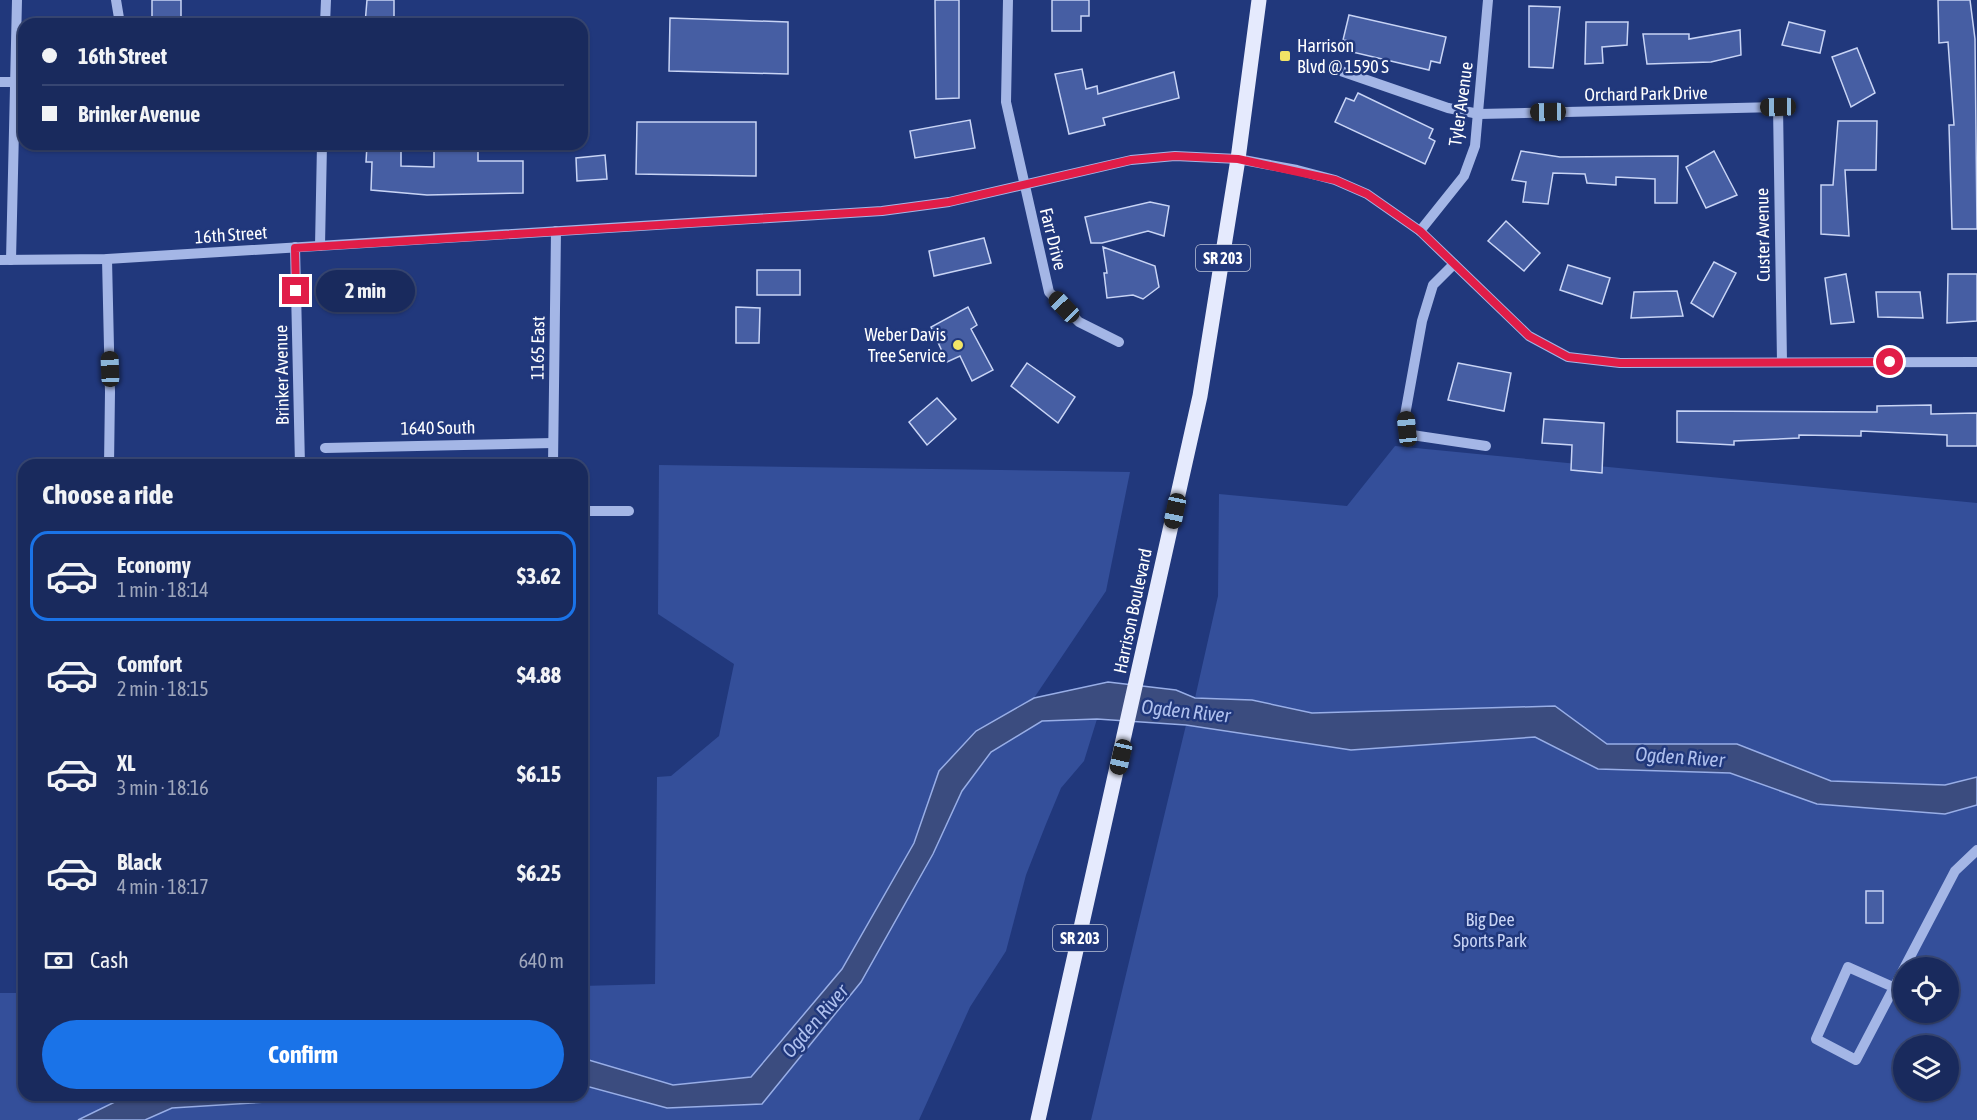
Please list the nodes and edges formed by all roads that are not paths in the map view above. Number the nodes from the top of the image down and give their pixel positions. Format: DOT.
graph roads {
  1 [pos="17,0"];
  2 [pos="116,0"];
  3 [pos="326,0"];
  4 [pos="1008,0"];
  5 [pos="1259,0"];
  6 [pos="1488,0"];
  7 [pos="119,18"];
  8 [pos="325,18"];
  9 [pos="1332,69"];
  10 [pos="0,82"];
  11 [pos="15,82"];
  12 [pos="1778,107"];
  13 [pos="1479,114"];
  14 [pos="322,150"];
  15 [pos="1238,159"];
  16 [pos="1023,184"];
  17 [pos="556,231"];
  18 [pos="1420,231"];
  19 [pos="320,246"];
  20 [pos="295,248"];
  21 [pos="6,260"];
  22 [pos="107,260"];
  23 [pos="1454,264"];
  24 [pos="1119,342"];
  25 [pos="1782,362"];
  26 [pos="1977,362"];
  27 [pos="553,443"];
  28 [pos="1486,446"];
  29 [pos="325,448"];
  30 [pos="110,459"];
  31 [pos="300,459"];
  32 [pos="553,459"];
  33 [pos="588,511"];
  34 [pos="629,511"];
  35 [pos="1977,850"];
  36 [pos="1909,957"];
  37 [pos="1893,987"];
  38 [pos="1038,1120"];
  1 -- 11 [label="street"];
  2 -- 7 [label="street"];
  3 -- 8 [label="street"];
  4 -- 16 [label="street, Farr Drive"];
  5 -- 15 [label="main road, Harrison Boulevard / SR 203"];
  6 -- 13 [label="street, Tyler Avenue"];
  9 -- 13 [label="street, Orchard Park Drive"];
  10 -- 11 [label="street"];
  11 -- 21 [label="street"];
  12 -- 13 [label="street, Orchard Park Drive"];
  12 -- 25 [label="street, Custer Avenue"];
  13 -- 18 [label="street, Tyler Avenue"];
  14 -- 19 [label="street"];
  15 -- 16 [label="street, 16th Street"];
  15 -- 18 [label="street, 16th Street"];
  15 -- 38 [label="main road, Harrison Boulevard / SR 203"];
  16 -- 17 [label="street, 16th Street"];
  16 -- 24 [label="street, Farr Drive"];
  17 -- 19 [label="street, 16th Street"];
  17 -- 27 [label="street, 1165 East"];
  18 -- 23 [label="street, 16th Street"];
  19 -- 20 [label="street, 16th Street"];
  20 -- 22 [label="street, 16th Street"];
  20 -- 31 [label="street, Brinker Avenue"];
  21 -- 22 [label="street, 16th Street"];
  22 -- 30 [label="street"];
  23 -- 25 [label="street, 16th Street"];
  23 -- 28 [label="street"];
  25 -- 26 [label="street, 16th Street"];
  27 -- 29 [label="street, 1640 South"];
  27 -- 32 [label="street, 1165 East"];
  33 -- 34 [label="street"];
  35 -- 36 [label="street"];
  37 -- 37 [label="street"];
}
